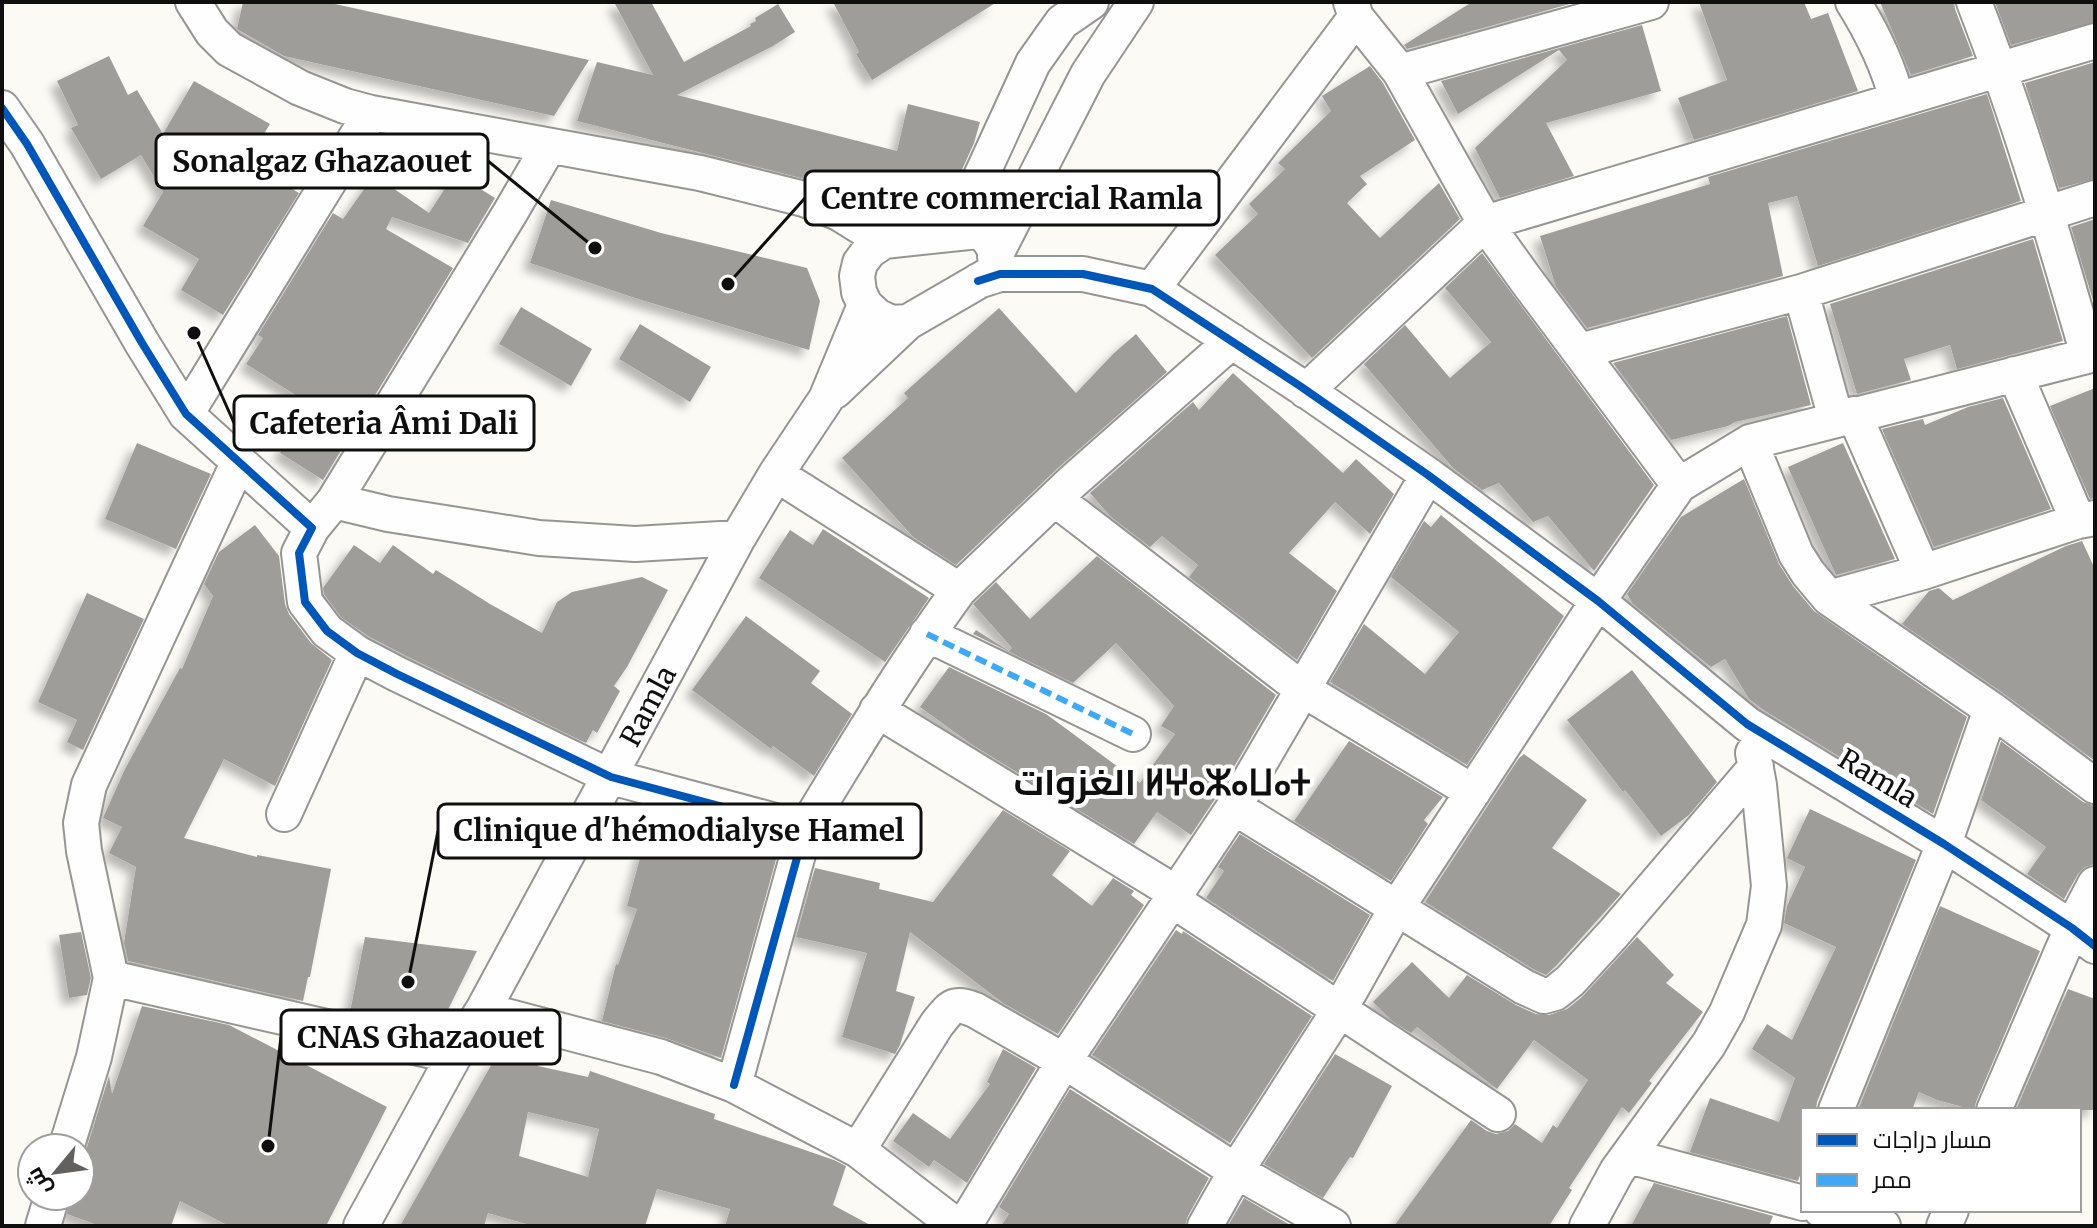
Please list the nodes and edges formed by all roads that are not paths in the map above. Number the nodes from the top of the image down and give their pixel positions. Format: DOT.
graph roads {
  1 [pos="193,2"];
  2 [pos="1091,2"];
  3 [pos="1136,2"];
  4 [pos="1651,2"];
  5 [pos="1853,2"];
  6 [pos="1974,2"];
  7 [pos="1353,9"];
  8 [pos="1056,12"];
  9 [pos="2095,41"];
  10 [pos="2001,70"];
  11 [pos="1400,72"];
  12 [pos="1088,74"];
  13 [pos="1897,100"];
  14 [pos="2,108"];
  15 [pos="371,113"];
  16 [pos="549,146"];
  17 [pos="2095,198"];
  18 [pos="2047,213"];
  19 [pos="1485,223"];
  20 [pos="955,233"];
  21 [pos="884,241"];
  22 [pos="992,270"];
  23 [pos="1152,289"];
  24 [pos="1801,292"];
  25 [pos="865,305"];
  26 [pos="908,322"];
  27 [pos="1232,341"];
  28 [pos="1580,351"];
  29 [pos="2091,355"];
  30 [pos="2015,374"];
  31 [pos="1306,391"];
  32 [pos="826,399"];
  33 [pos="186,414"];
  34 [pos="1845,416"];
  35 [pos="1750,442"];
  36 [pos="239,461"];
  37 [pos="776,474"];
  38 [pos="1428,475"];
  39 [pos="1679,485"];
  40 [pos="1055,499"];
  41 [pos="334,501"];
  42 [pos="2086,520"];
  43 [pos="312,528"];
  44 [pos="738,538"];
  45 [pos="1923,572"];
  46 [pos="959,590"];
  47 [pos="1829,598"];
  48 [pos="1598,601"];
  49 [pos="927,634"];
  50 [pos="357,653"];
  51 [pos="1302,689"];
  52 [pos="1991,709"];
  53 [pos="877,710"];
  54 [pos="1747,724"];
  55 [pos="1133,734"];
  56 [pos="1756,767"];
  57 [pos="611,777"];
  58 [pos="2095,786"];
  59 [pos="1473,792"];
  60 [pos="1234,807"];
  61 [pos="284,814"];
  62 [pos="805,829"];
  63 [pos="1944,844"];
  64 [pos="2095,884"];
  65 [pos="1174,896"];
  66 [pos="1396,909"];
  67 [pos="2084,937"];
  68 [pos="111,978"];
  69 [pos="1340,1009"];
  70 [pos="483,1010"];
  71 [pos="454,1056"];
  72 [pos="1064,1061"];
  73 [pos="734,1085"];
  74 [pos="1837,1108"];
  75 [pos="1995,1108"];
  76 [pos="1498,1114"];
  77 [pos="71,1132"];
  78 [pos="858,1150"];
  79 [pos="1629,1156"];
  80 [pos="1236,1171"];
  81 [pos="1801,1207"];
  82 [pos="1823,1212"];
  83 [pos="361,1226"];
  84 [pos="957,1226"];
  85 [pos="964,1226"];
  86 [pos="1205,1226"];
  87 [pos="1333,1226"];
  88 [pos="1587,1226"];
  89 [pos="1883,1226"];
  1 -- 15 [label="street"];
  2 -- 8 [label="street"];
  3 -- 12 [label="street"];
  4 -- 11 [label="street"];
  5 -- 13 [label="street"];
  6 -- 10 [label="street"];
  7 -- 11 [label="street"];
  7 -- 23 [label="street"];
  8 -- 12 [label="street"];
  8 -- 20 [label="street"];
  9 -- 10 [label="street"];
  10 -- 13 [label="street"];
  10 -- 18 [label="street"];
  11 -- 19 [label="street"];
  12 -- 22 [label="street"];
  13 -- 19 [label="street"];
  14 -- 33 [label="street"];
  15 -- 16 [label="street"];
  15 -- 33 [label="street"];
  16 -- 21 [label="street"];
  16 -- 41 [label="street"];
  17 -- 18 [label="street"];
  18 -- 24 [label="street"];
  18 -- 29 [label="street"];
  19 -- 28 [label="street"];
  19 -- 31 [label="street"];
  20 -- 21 [label="street"];
  20 -- 22 [label="street"];
  21 -- 25 [label="street"];
  22 -- 23 [label="street"];
  22 -- 26 [label="street"];
  23 -- 27 [label="street, Ramla"];
  24 -- 28 [label="street"];
  24 -- 34 [label="street"];
  25 -- 26 [label="street"];
  25 -- 32 [label="street"];
  26 -- 32 [label="street"];
  27 -- 31 [label="street, Ramla"];
  27 -- 40 [label="street"];
  28 -- 39 [label="street"];
  29 -- 30 [label="street"];
  30 -- 34 [label="street"];
  30 -- 42 [label="street"];
  31 -- 38 [label="street, Ramla"];
  32 -- 37 [label="street, Ramla"];
  33 -- 36 [label="street"];
  34 -- 35 [label="street"];
  34 -- 45 [label="street"];
  35 -- 39 [label="street"];
  35 -- 47 [label="street"];
  36 -- 43 [label="street"];
  36 -- 68 [label="street"];
  37 -- 44 [label="street, Ramla"];
  37 -- 46 [label="street"];
  38 -- 48 [label="street, Ramla"];
  38 -- 51 [label="street"];
  39 -- 48 [label="street"];
  40 -- 46 [label="street"];
  40 -- 51 [label="street"];
  41 -- 43 [label="street"];
  41 -- 44 [label="street"];
  42 -- 45 [label="street"];
  43 -- 50 [label="street"];
  44 -- 57 [label="street, Ramla"];
  45 -- 47 [label="street"];
  46 -- 49 [label="street"];
  47 -- 52 [label="street"];
  48 -- 54 [label="street, Ramla"];
  48 -- 59 [label="street"];
  49 -- 53 [label="street"];
  49 -- 55 [label="street"];
  50 -- 57 [label="street"];
  50 -- 61 [label="street"];
  51 -- 59 [label="street"];
  51 -- 60 [label="street"];
  52 -- 58 [label="street"];
  52 -- 63 [label="street"];
  53 -- 62 [label="street"];
  53 -- 65 [label="street"];
  54 -- 56 [label="street"];
  54 -- 63 [label="street, Ramla"];
  56 -- 66 [label="street"];
  56 -- 79 [label="street"];
  57 -- 62 [label="street"];
  57 -- 70 [label="street, Ramla"];
  59 -- 66 [label="street"];
  60 -- 65 [label="street"];
  60 -- 66 [label="street"];
  62 -- 73 [label="street"];
  63 -- 67 [label="street, Ramla"];
  63 -- 74 [label="street"];
  64 -- 67 [label="street"];
  65 -- 69 [label="street"];
  65 -- 72 [label="street"];
  66 -- 69 [label="street"];
  67 -- 75 [label="street"];
  68 -- 71 [label="street"];
  68 -- 77 [label="street"];
  69 -- 76 [label="street"];
  69 -- 80 [label="street"];
  70 -- 71 [label="street, Ramla"];
  70 -- 73 [label="street"];
  71 -- 83 [label="street, Ramla"];
  72 -- 78 [label="street"];
  72 -- 80 [label="street"];
  72 -- 85 [label="street"];
  73 -- 78 [label="street"];
  78 -- 84 [label="street"];
  79 -- 81 [label="street"];
  79 -- 88 [label="street"];
  80 -- 86 [label="street"];
  80 -- 87 [label="street"];
  82 -- 89 [label="street"];
}
